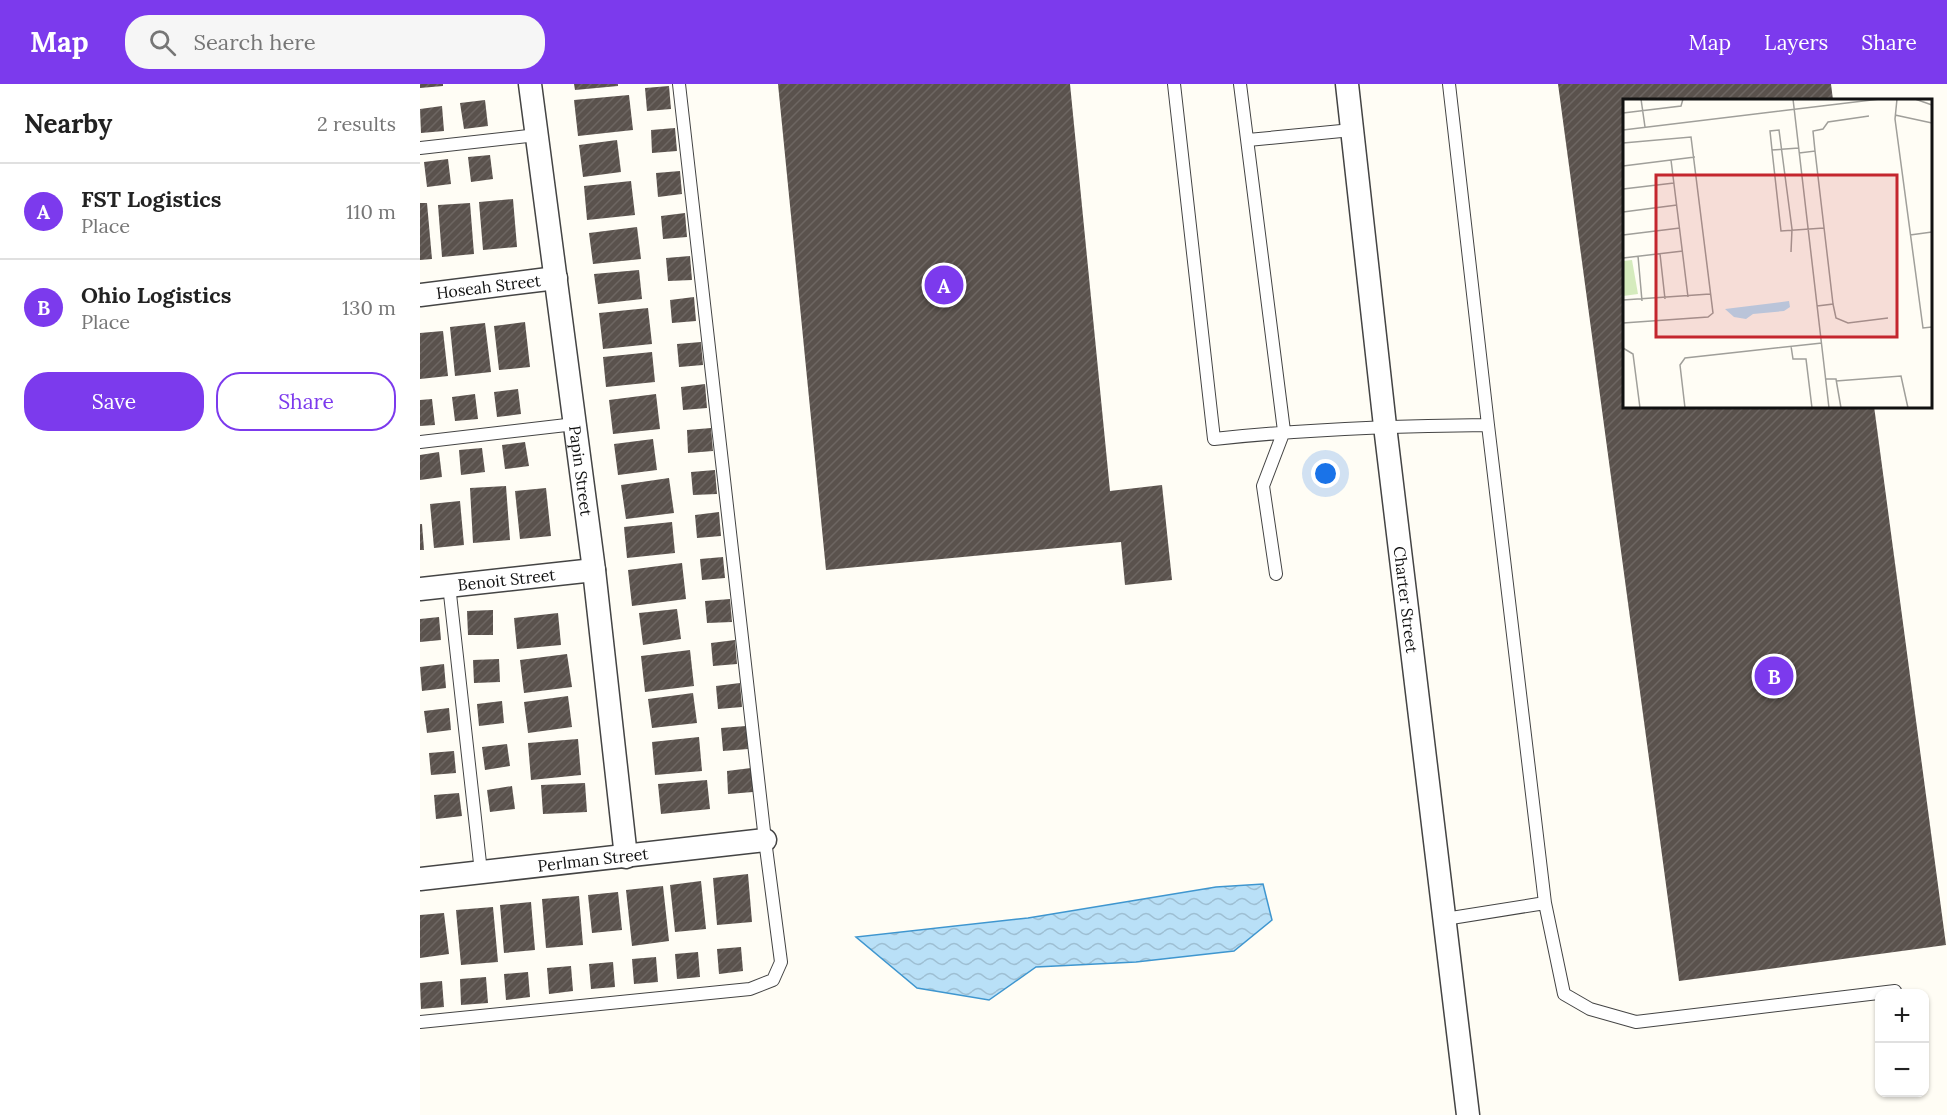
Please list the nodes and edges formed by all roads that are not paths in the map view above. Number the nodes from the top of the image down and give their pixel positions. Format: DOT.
graph roads {
  1 [pos="530,84"];
  2 [pos="679,84"];
  3 [pos="1174,84"];
  4 [pos="1240,84"];
  5 [pos="1347,84"];
  6 [pos="1449,84"];
  7 [pos="1352,130"];
  8 [pos="537,135"];
  9 [pos="1248,140"];
  10 [pos="420,148"];
  11 [pos="556,278"];
  12 [pos="420,296"];
  13 [pos="575,424"];
  14 [pos="1488,425"];
  15 [pos="1386,426"];
  16 [pos="1284,431"];
  17 [pos="420,442"];
  18 [pos="594,570"];
  19 [pos="1276,574"];
  20 [pos="449,585"];
  21 [pos="420,589"];
  22 [pos="765,840"];
  23 [pos="626,857"];
  24 [pos="481,872"];
  25 [pos="420,879"];
  26 [pos="1545,903"];
  27 [pos="1445,919"];
  28 [pos="1875,993"];
  29 [pos="420,1022"];
  30 [pos="1468,1115"];
  1 -- 8 [label="street, Papin Street"];
  2 -- 22 [label="lane"];
  3 -- 16 [label="lane"];
  4 -- 9 [label="lane"];
  5 -- 7 [label="street, Charter Street"];
  6 -- 14 [label="lane"];
  7 -- 9 [label="lane"];
  7 -- 15 [label="street, Charter Street"];
  8 -- 10 [label="lane"];
  8 -- 11 [label="street, Papin Street"];
  9 -- 16 [label="lane"];
  11 -- 12 [label="street, Hoseah Street"];
  11 -- 13 [label="street, Papin Street"];
  13 -- 17 [label="lane"];
  13 -- 18 [label="street, Papin Street"];
  14 -- 15 [label="lane"];
  14 -- 26 [label="lane"];
  15 -- 16 [label="lane"];
  15 -- 27 [label="street, Charter Street"];
  16 -- 19 [label="lane"];
  18 -- 20 [label="street, Benoit Street"];
  18 -- 23 [label="street, Papin Street"];
  20 -- 21 [label="street, Benoit Street"];
  20 -- 24 [label="lane"];
  22 -- 23 [label="street, Perlman Street"];
  22 -- 29 [label="lane"];
  23 -- 24 [label="street, Perlman Street"];
  24 -- 25 [label="street, Perlman Street"];
  26 -- 27 [label="lane"];
  26 -- 28 [label="lane"];
  27 -- 30 [label="street, Charter Street"];
}
